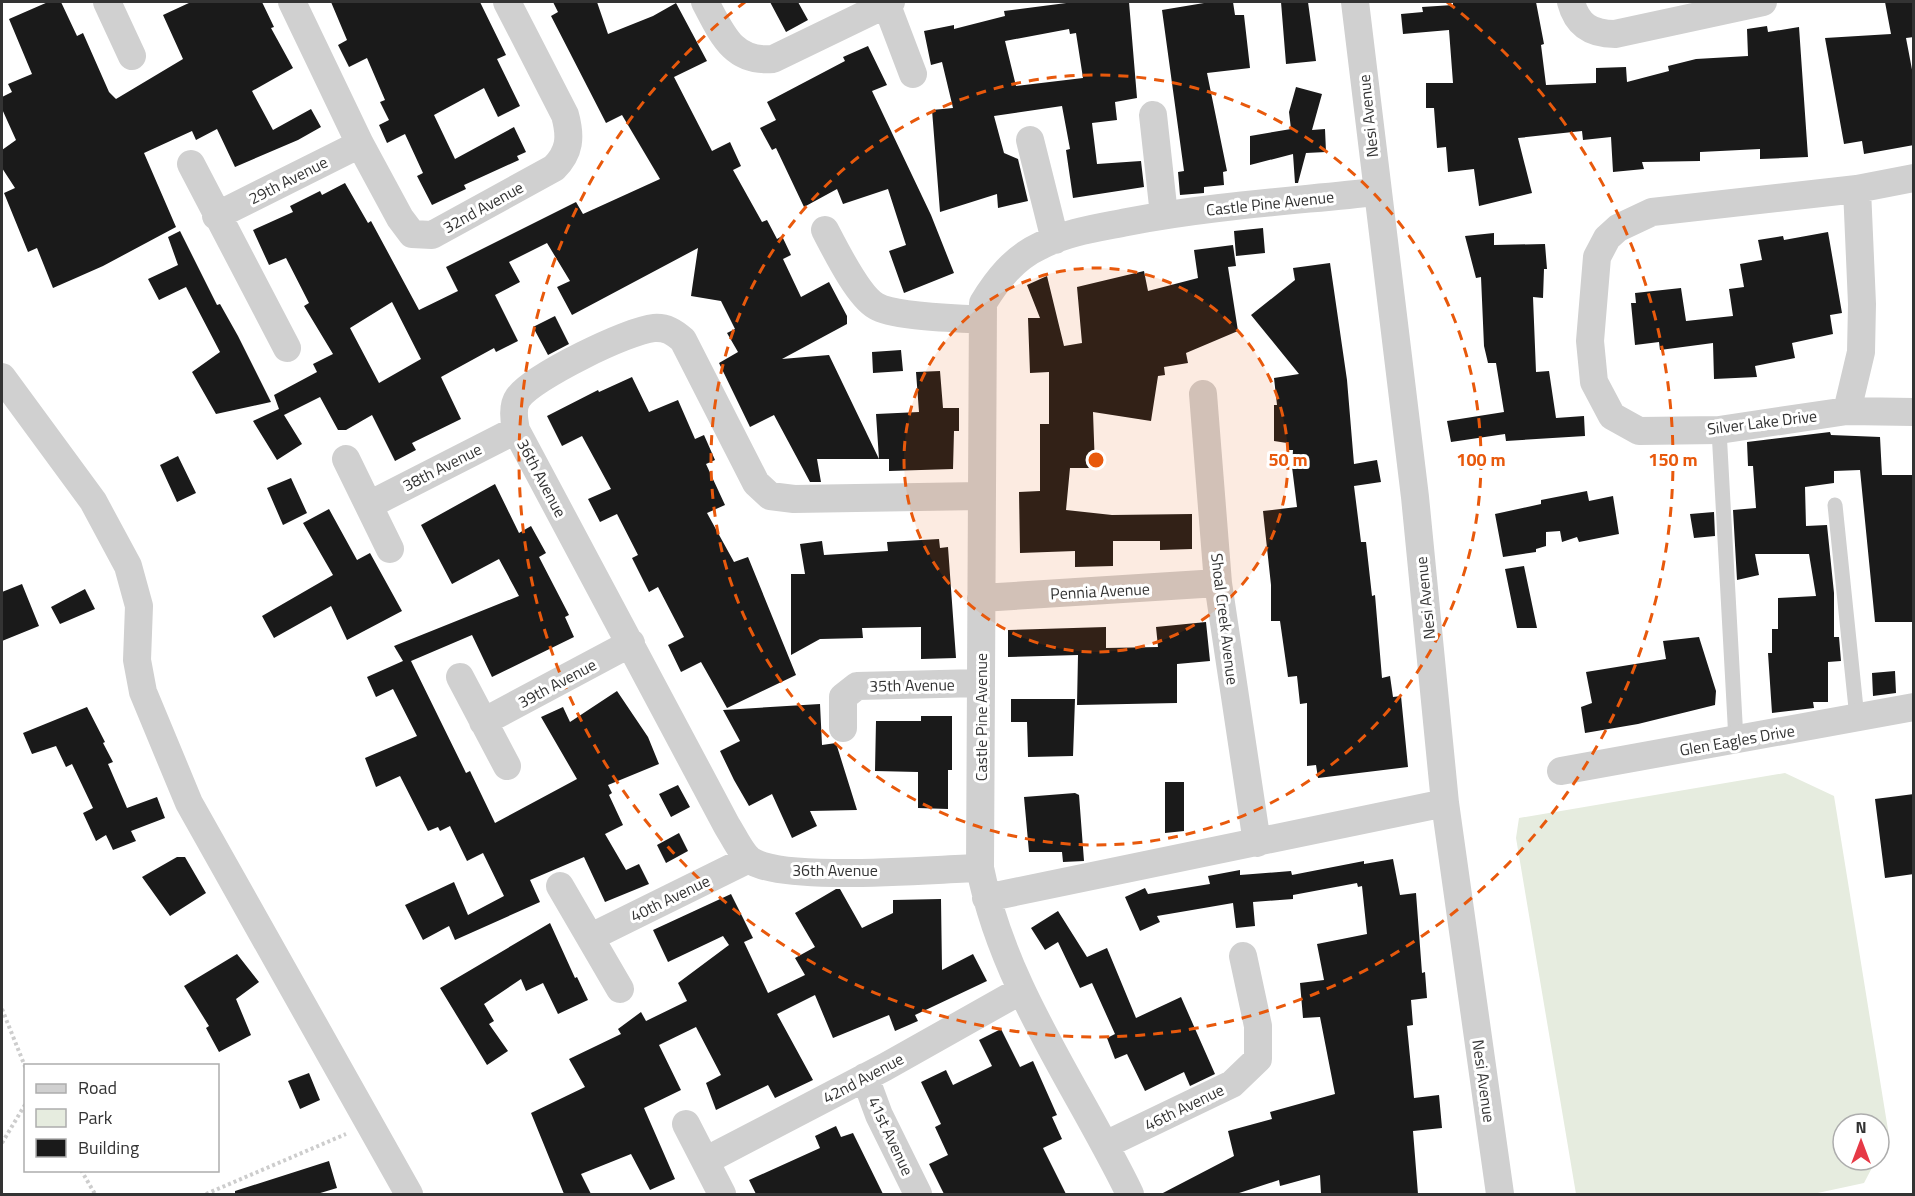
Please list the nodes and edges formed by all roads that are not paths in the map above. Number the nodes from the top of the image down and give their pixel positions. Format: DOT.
graph roads {
  1 [pos="107,2"];
  2 [pos="292,2"];
  3 [pos="507,2"];
  4 [pos="705,2"];
  5 [pos="889,2"];
  6 [pos="1355,2"];
  7 [pos="1571,2"];
  8 [pos="1763,2"];
  9 [pos="132,56"];
  10 [pos="913,74"];
  11 [pos="1153,115"];
  12 [pos="1030,140"];
  13 [pos="360,144"];
  14 [pos="191,164"];
  15 [pos="1914,178"];
  16 [pos="1857,189"];
  17 [pos="1376,192"];
  18 [pos="1164,215"];
  19 [pos="216,216"];
  20 [pos="825,230"];
  21 [pos="1055,240"];
  22 [pos="981,320"];
  23 [pos="287,348"];
  24 [pos="2,377"];
  25 [pos="1203,394"];
  26 [pos="1847,411"];
  27 [pos="1914,412"];
  28 [pos="516,429"];
  29 [pos="1719,430"];
  30 [pos="346,459"];
  31 [pos="981,496"];
  32 [pos="369,505"];
  33 [pos="1835,505"];
  34 [pos="390,549"];
  35 [pos="1218,584"];
  36 [pos="981,598"];
  37 [pos="631,643"];
  38 [pos="460,677"];
  39 [pos="981,683"];
  40 [pos="1914,707"];
  41 [pos="1857,718"];
  42 [pos="483,722"];
  43 [pos="843,728"];
  44 [pos="1736,740"];
  45 [pos="507,766"];
  46 [pos="1561,771"];
  47 [pos="1445,803"];
  48 [pos="1257,843"];
  49 [pos="749,859"];
  50 [pos="980,868"];
  51 [pos="560,886"];
  52 [pos="986,898"];
  53 [pos="591,937"];
  54 [pos="1243,956"];
  55 [pos="620,989"];
  56 [pos="1020,991"];
  57 [pos="865,1077"];
  58 [pos="686,1124"];
  59 [pos="1105,1144"];
  60 [pos="705,1161"];
  61 [pos="409,1194"];
  62 [pos="722,1194"];
  63 [pos="918,1194"];
  64 [pos="1130,1194"];
  65 [pos="1500,1194"];
  1 -- 9 [label="street"];
  2 -- 13 [label="street, 32nd Avenue"];
  3 -- 13 [label="street, 32nd Avenue"];
  4 -- 5 [label="street"];
  5 -- 10 [label="street"];
  6 -- 17 [label="street, Nesi Avenue"];
  7 -- 8 [label="street"];
  11 -- 18 [label="street"];
  12 -- 21 [label="street"];
  13 -- 19 [label="street, 29th Avenue"];
  14 -- 19 [label="street"];
  15 -- 16 [label="street, Silver Lake Drive"];
  16 -- 26 [label="street"];
  16 -- 29 [label="street, Silver Lake Drive"];
  17 -- 18 [label="street, Castle Pine Avenue"];
  17 -- 47 [label="street, Nesi Avenue"];
  18 -- 21 [label="street, Castle Pine Avenue"];
  19 -- 23 [label="street"];
  20 -- 22 [label="street"];
  21 -- 22 [label="street, Castle Pine Avenue"];
  22 -- 31 [label="street, Castle Pine Avenue"];
  24 -- 61 [label="street"];
  25 -- 35 [label="street, Shoal Creek Avenue"];
  26 -- 27 [label="street, Silver Lake Drive"];
  26 -- 29 [label="street, Silver Lake Drive"];
  28 -- 31 [label="street, 36th Avenue"];
  28 -- 32 [label="street, 38th Avenue"];
  28 -- 37 [label="street, 36th Avenue"];
  29 -- 44 [label="lane"];
  30 -- 32 [label="street"];
  31 -- 36 [label="street, Castle Pine Avenue"];
  32 -- 34 [label="street"];
  33 -- 41 [label="lane"];
  35 -- 36 [label="street, Pennia Avenue"];
  35 -- 48 [label="street, Shoal Creek Avenue"];
  36 -- 39 [label="street, Castle Pine Avenue"];
  37 -- 42 [label="street, 39th Avenue"];
  37 -- 49 [label="street, 36th Avenue"];
  38 -- 42 [label="street"];
  39 -- 43 [label="street, 35th Avenue"];
  39 -- 50 [label="street, Castle Pine Avenue"];
  40 -- 41 [label="street, Glen Eagles Drive"];
  41 -- 44 [label="street, Glen Eagles Drive"];
  42 -- 45 [label="street"];
  44 -- 46 [label="street, Glen Eagles Drive"];
  47 -- 48 [label="street"];
  47 -- 65 [label="street, Nesi Avenue"];
  48 -- 52 [label="street"];
  49 -- 50 [label="street, 36th Avenue"];
  49 -- 53 [label="street, 40th Avenue"];
  50 -- 52 [label="street, Castle Pine Avenue"];
  51 -- 53 [label="street"];
  52 -- 56 [label="street, Castle Pine Avenue"];
  53 -- 55 [label="street"];
  54 -- 59 [label="street, 46th Avenue"];
  56 -- 57 [label="street, 42nd Avenue"];
  56 -- 59 [label="street, Castle Pine Avenue"];
  57 -- 60 [label="street, 42nd Avenue"];
  57 -- 63 [label="street, 41st Avenue"];
  58 -- 60 [label="street"];
  59 -- 64 [label="street, Castle Pine Avenue"];
  60 -- 62 [label="street"];
}
